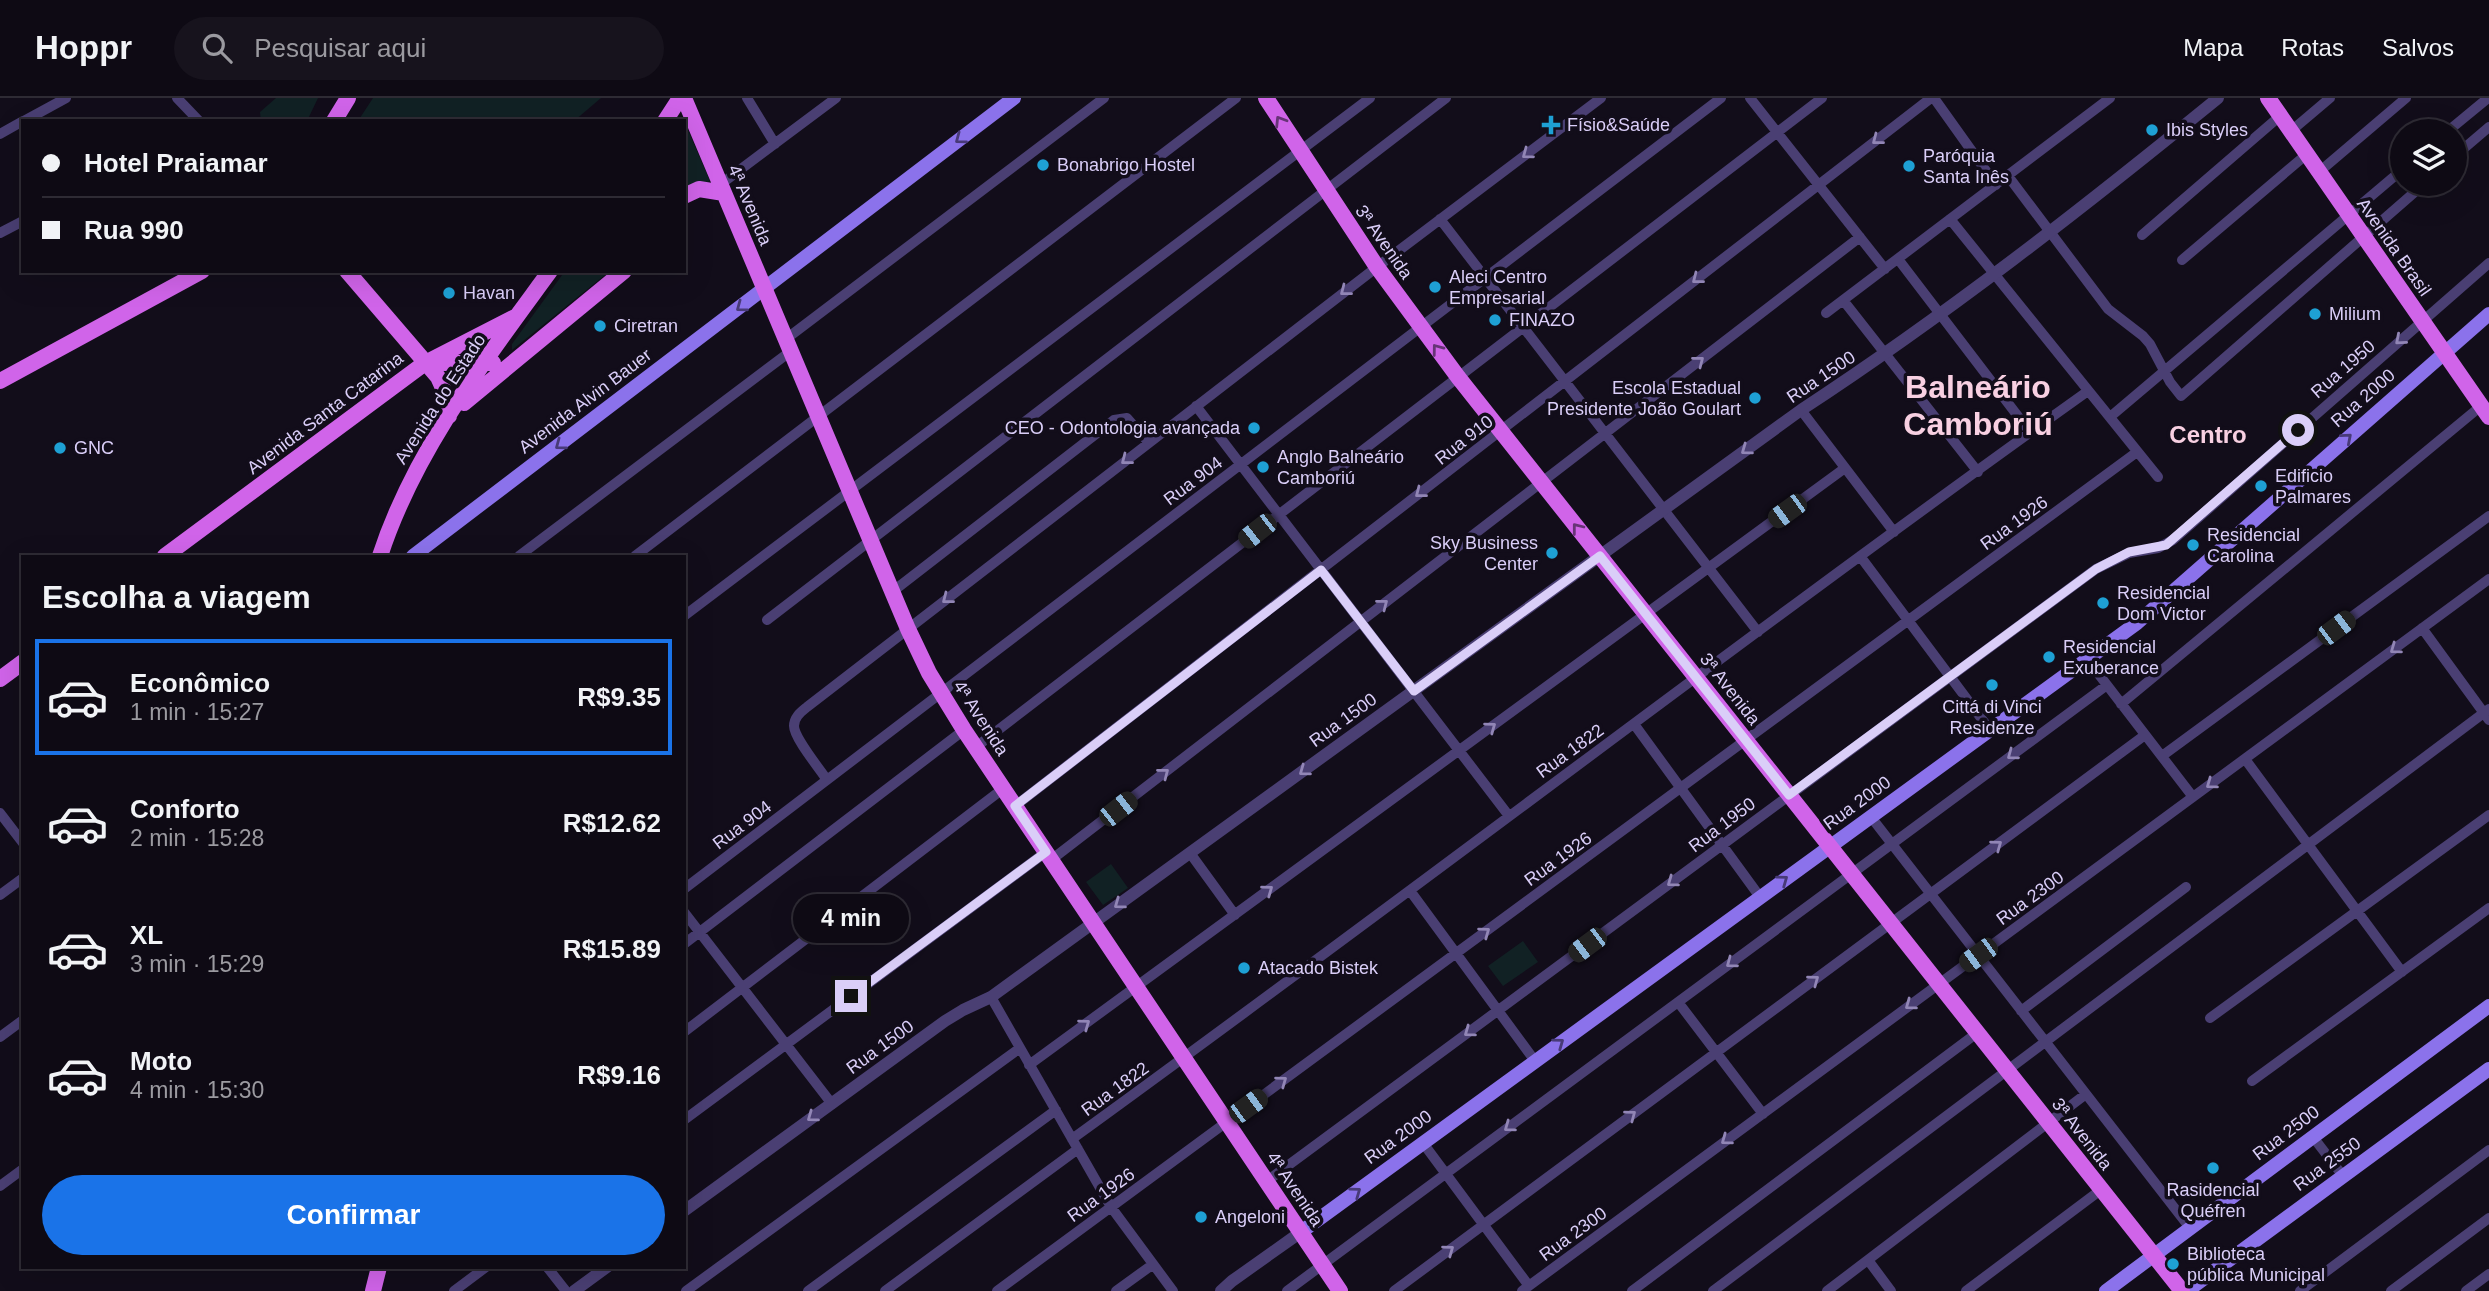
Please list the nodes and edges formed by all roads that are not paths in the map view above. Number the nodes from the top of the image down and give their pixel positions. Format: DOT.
graph roads {
  1 [pos="66,98"];
  2 [pos="177,98"];
  3 [pos="348,98"];
  4 [pos="747,98"];
  5 [pos="836,98"];
  6 [pos="1014,98"];
  7 [pos="1104,98"];
  8 [pos="1236,98"];
  9 [pos="1266,98"];
  10 [pos="1370,98"];
  11 [pos="1446,98"];
  12 [pos="1601,98"];
  13 [pos="1721,98"];
  14 [pos="1750,98"];
  15 [pos="1822,98"];
  16 [pos="1933,98"];
  17 [pos="2110,98"];
  18 [pos="2218,98"];
  19 [pos="2330,98"];
  20 [pos="2406,98"];
  21 [pos="2488,98"];
  22 [pos="685,102"];
  23 [pos="2276,104"];
  24 [pos="27,119"];
  25 [pos="197,119"];
  26 [pos="335,119"];
  27 [pos="667,119"];
  28 [pos="2463,119"];
  29 [pos="21,122"];
  30 [pos="2489,127"];
  31 [pos="2291,131"];
  32 [pos="1777,133"];
  33 [pos="0,134"];
  34 [pos="775,144"];
  35 [pos="2467,146"];
  36 [pos="1299,151"];
  37 [pos="2307,153"];
  38 [pos="2319,172"];
  39 [pos="2008,176"];
  40 [pos="2390,180"];
  41 [pos="1819,185"];
  42 [pos="1996,185"];
  43 [pos="722,188"];
  44 [pos="1325,191"];
  45 [pos="686,195"];
  46 [pos="2410,196"];
  47 [pos="2349,214"];
  48 [pos="1440,219"];
  49 [pos="1950,219"];
  50 [pos="21,222"];
  51 [pos="2050,232"];
  52 [pos="0,233"];
  53 [pos="2142,235"];
  54 [pos="2363,236"];
  55 [pos="1860,237"];
  56 [pos="1898,258"];
  57 [pos="2182,260"];
  58 [pos="2489,263"];
  59 [pos="1377,267"];
  60 [pos="1885,269"];
  61 [pos="198,273"];
  62 [pos="349,273"];
  63 [pos="549,273"];
  64 [pos="622,273"];
  65 [pos="1994,274"];
  66 [pos="1485,278"];
  67 [pos="765,289"];
  68 [pos="1843,300"];
  69 [pos="1826,313"];
  70 [pos="1940,314"];
  71 [pos="2489,314"];
  72 [pos="517,316"];
  73 [pos="2422,321"];
  74 [pos="1420,327"];
  75 [pos="1523,327"];
  76 [pos="788,345"];
  77 [pos="2444,353"];
  78 [pos="1885,355"];
  79 [pos="425,362"];
  80 [pos="485,363"];
  81 [pos="512,363"];
  82 [pos="2164,372"];
  83 [pos="1458,377"];
  84 [pos="0,381"];
  85 [pos="1565,381"];
  86 [pos="2088,391"];
  87 [pos="1196,406"];
  88 [pos="1801,410"];
  89 [pos="2485,412"];
  90 [pos="449,416"];
  91 [pos="818,417"];
  92 [pos="2110,417"];
  93 [pos="1501,431"];
  94 [pos="2030,432"];
  95 [pos="1605,433"];
  96 [pos="1149,443"];
  97 [pos="2137,452"];
  98 [pos="1241,464"];
  99 [pos="1845,468"];
  100 [pos="1978,471"];
  101 [pos="2158,477"];
  102 [pos="1541,482"];
  103 [pos="850,491"];
  104 [pos="1664,510"];
  105 [pos="1279,514"];
  106 [pos="2489,516"];
  107 [pos="1894,532"];
  108 [pos="870,541"];
  109 [pos="166,555"];
  110 [pos="380,555"];
  111 [pos="414,555"];
  112 [pos="520,555"];
  113 [pos="636,555"];
  114 [pos="1600,556"];
  115 [pos="1860,556"];
  116 [pos="1708,568"];
  117 [pos="1321,570"];
  118 [pos="2489,579"];
  119 [pos="892,592"];
  120 [pos="686,614"];
  121 [pos="1646,614"];
  122 [pos="767,620"];
  123 [pos="1361,621"];
  124 [pos="1908,621"];
  125 [pos="2422,628"];
  126 [pos="908,629"];
  127 [pos="1758,632"];
  128 [pos="2087,659"];
  129 [pos="21,663"];
  130 [pos="1950,677"];
  131 [pos="1696,678"];
  132 [pos="0,679"];
  133 [pos="2106,685"];
  134 [pos="1414,691"];
  135 [pos="941,693"];
  136 [pos="2121,704"];
  137 [pos="2487,714"];
  138 [pos="1634,724"];
  139 [pos="964,730"];
  140 [pos="1990,730"];
  141 [pos="2145,735"];
  142 [pos="1745,740"];
  143 [pos="976,747"];
  144 [pos="1459,750"];
  145 [pos="2162,756"];
  146 [pos="2245,759"];
  147 [pos="827,780"];
  148 [pos="1003,788"];
  149 [pos="1681,788"];
  150 [pos="1789,795"];
  151 [pos="2193,797"];
  152 [pos="1015,806"];
  153 [pos="0,813"];
  154 [pos="2489,815"];
  155 [pos="1509,816"];
  156 [pos="1871,817"];
  157 [pos="21,840"];
  158 [pos="1892,844"];
  159 [pos="1722,845"];
  160 [pos="2308,845"];
  161 [pos="1830,846"];
  162 [pos="1190,853"];
  163 [pos="1049,856"];
  164 [pos="1851,873"];
  165 [pos="21,879"];
  166 [pos="686,887"];
  167 [pos="2186,887"];
  168 [pos="1411,891"];
  169 [pos="1931,894"];
  170 [pos="0,895"];
  171 [pos="1760,897"];
  172 [pos="2489,908"];
  173 [pos="2358,911"];
  174 [pos="686,915"];
  175 [pos="1235,915"];
  176 [pos="1093,923"];
  177 [pos="1891,923"];
  178 [pos="699,932"];
  179 [pos="686,942"];
  180 [pos="1456,953"];
  181 [pos="1978,955"];
  182 [pos="2402,972"];
  183 [pos="1939,984"];
  184 [pos="1136,986"];
  185 [pos="742,988"];
  186 [pos="991,997"];
  187 [pos="1678,1002"];
  188 [pos="2489,1006"];
  189 [pos="1498,1011"];
  190 [pos="2021,1011"];
  191 [pos="2210,1018"];
  192 [pos="21,1021"];
  193 [pos="686,1030"];
  194 [pos="1977,1033"];
  195 [pos="0,1037"];
  196 [pos="2045,1041"];
  197 [pos="786,1044"];
  198 [pos="1020,1048"];
  199 [pos="1717,1052"];
  200 [pos="1184,1058"];
  201 [pos="1535,1061"];
  202 [pos="1030,1065"];
  203 [pos="2489,1069"];
  204 [pos="2007,1070"];
  205 [pos="2252,1081"];
  206 [pos="2086,1094"];
  207 [pos="832,1104"];
  208 [pos="1056,1110"];
  209 [pos="1763,1114"];
  210 [pos="686,1119"];
  211 [pos="1227,1122"];
  212 [pos="2049,1122"];
  213 [pos="2313,1137"];
  214 [pos="1423,1143"];
  215 [pos="1075,1144"];
  216 [pos="2489,1150"];
  217 [pos="21,1170"];
  218 [pos="1447,1173"];
  219 [pos="2343,1176"];
  220 [pos="1267,1181"];
  221 [pos="0,1186"];
  222 [pos="2102,1189"];
  223 [pos="1111,1207"];
  224 [pos="686,1210"];
  225 [pos="2489,1217"];
  226 [pos="1484,1224"];
  227 [pos="2190,1228"];
  228 [pos="1301,1232"];
  229 [pos="2154,1255"];
  230 [pos="1868,1260"];
  231 [pos="1152,1265"];
  232 [pos="1322,1265"];
  233 [pos="378,1269"];
  234 [pos="483,1269"];
  235 [pos="549,1269"];
  236 [pos="604,1269"];
  237 [pos="2489,1274"];
  238 [pos="1525,1288"];
  239 [pos="373,1291"];
  240 [pos="453,1291"];
  241 [pos="566,1291"];
  242 [pos="575,1291"];
  243 [pos="686,1291"];
  244 [pos="808,1291"];
  245 [pos="885,1291"];
  246 [pos="997,1291"];
  247 [pos="1116,1291"];
  248 [pos="1173,1291"];
  249 [pos="1221,1291"];
  250 [pos="1287,1291"];
  251 [pos="1340,1291"];
  252 [pos="1394,1291"];
  253 [pos="1632,1291"];
  254 [pos="1713,1291"];
  255 [pos="1828,1291"];
  256 [pos="1891,1291"];
  257 [pos="1966,1291"];
  258 [pos="2106,1291"];
  259 [pos="2185,1291"];
  260 [pos="2300,1291"];
  261 [pos="2391,1291"];
  262 [pos="2466,1291"];
  1 -- 24 [label="street"];
  2 -- 25 [label="street"];
  3 -- 26 [label="main road"];
  4 -- 34 [label="street"];
  5 -- 34 [label="street"];
  6 -- 67 [label="main road, Avenida Alvin Bauer, one-way"];
  7 -- 76 [label="street"];
  8 -- 91 [label="street"];
  36 -- 9 [label="main road, 3ª Avenida, one-way"];
  10 -- 36 [label="street"];
  11 -- 44 [label="street"];
  12 -- 48 [label="street, one-way"];
  13 -- 66 [label="street, Rua 904"];
  14 -- 32 [label="street"];
  15 -- 32 [label="street"];
  16 -- 41 [label="street, Rua 910, one-way"];
  16 -- 42 [label="street"];
  17 -- 39 [label="street"];
  18 -- 51 [label="street, Rua 1500"];
  19 -- 31 [label="street"];
  20 -- 38 [label="street"];
  21 -- 28 [label="street"];
  22 -- 27 [label="main road"];
  22 -- 43 [label="main road, 4ª Avenida"];
  23 -- 31 [label="main road, Avenida Brasil"];
  23 -- 53 [label="street"];
  29 -- 33 [label="street"];
  30 -- 35 [label="street"];
  31 -- 37 [label="main road, Avenida Brasil"];
  32 -- 41 [label="street"];
  32 -- 75 [label="street"];
  34 -- 43 [label="street"];
  36 -- 44 [label="main road, 3ª Avenida"];
  36 -- 103 [label="street"];
  37 -- 38 [label="main road, Avenida Brasil"];
  37 -- 57 [label="street"];
  38 -- 47 [label="main road, Avenida Brasil"];
  39 -- 42 [label="street"];
  39 -- 51 [label="street"];
  40 -- 47 [label="street"];
  41 -- 55 [label="street"];
  41 -- 85 [label="street, Rua 910, one-way"];
  42 -- 49 [label="street"];
  43 -- 45 [label="main road"];
  43 -- 67 [label="main road, 4ª Avenida"];
  44 -- 59 [label="main road, 3ª Avenida"];
  44 -- 108 [label="street"];
  46 -- 54 [label="street"];
  47 -- 54 [label="main road, Avenida Brasil"];
  47 -- 82 [label="street"];
  48 -- 59 [label="street"];
  48 -- 66 [label="street"];
  49 -- 56 [label="street"];
  49 -- 65 [label="street"];
  50 -- 52 [label="street"];
  51 -- 65 [label="street, Rua 1500"];
  51 -- 82 [label="street"];
  54 -- 73 [label="main road, Avenida Brasil"];
  54 -- 82 [label="street"];
  55 -- 60 [label="street"];
  95 -- 55 [label="street, one-way"];
  56 -- 60 [label="street"];
  56 -- 70 [label="street"];
  58 -- 73 [label="street, Rua 1950"];
  59 -- 74 [label="main road, 3ª Avenida"];
  59 -- 87 [label="street, one-way"];
  60 -- 68 [label="street"];
  61 -- 84 [label="main road"];
  62 -- 79 [label="main road"];
  63 -- 72 [label="main road, Avenida do Estado"];
  64 -- 81 [label="main road"];
  65 -- 70 [label="street, Rua 1500"];
  65 -- 86 [label="street"];
  66 -- 74 [label="street, Rua 904"];
  66 -- 75 [label="street"];
  67 -- 76 [label="main road, 4ª Avenida"];
  67 -- 111 [label="main road, Avenida Alvin Bauer, one-way"];
  68 -- 69 [label="street"];
  68 -- 78 [label="street"];
  70 -- 78 [label="street, Rua 1500"];
  70 -- 94 [label="street"];
  71 -- 77 [label="main road, Rua 2000"];
  72 -- 79 [label="main road, Avenida Santa Catarina"];
  72 -- 80 [label="main road, Avenida do Estado"];
  73 -- 77 [label="main road, Avenida Brasil"];
  73 -- 130 [label="street, Rua 1950, one-way"];
  83 -- 74 [label="main road, 3ª Avenida, one-way"];
  74 -- 98 [label="street, Rua 904"];
  75 -- 83 [label="street"];
  75 -- 85 [label="street"];
  76 -- 91 [label="main road, 4ª Avenida"];
  76 -- 112 [label="street"];
  77 -- 89 [label="main road, Avenida Brasil"];
  128 -- 77 [label="main road, Rua 2000, one-way"];
  78 -- 88 [label="street, Rua 1500"];
  78 -- 100 [label="street"];
  79 -- 80 [label="main road"];
  79 -- 90 [label="main road"];
  79 -- 109 [label="main road, Avenida Santa Catarina"];
  80 -- 81 [label="main road"];
  80 -- 90 [label="main road, Avenida do Estado"];
  81 -- 90 [label="main road"];
  82 -- 92 [label="street"];
  83 -- 93 [label="main road, 3ª Avenida"];
  83 -- 105 [label="street"];
  85 -- 93 [label="street, Rua 910"];
  85 -- 95 [label="street"];
  86 -- 92 [label="street"];
  86 -- 94 [label="street, Rua 1822"];
  87 -- 96 [label="street"];
  87 -- 98 [label="street"];
  88 -- 99 [label="street"];
  88 -- 104 [label="street, Rua 1500, one-way"];
  89 -- 136 [label="street"];
  90 -- 110 [label="main road, Avenida do Estado"];
  91 -- 103 [label="main road, 4ª Avenida"];
  91 -- 113 [label="street"];
  92 -- 97 [label="street"];
  93 -- 102 [label="main road, 3ª Avenida"];
  93 -- 117 [label="street, Rua 910, one-way"];
  94 -- 100 [label="street, Rua 1822"];
  95 -- 102 [label="street"];
  95 -- 104 [label="street"];
  96 -- 119 [label="street"];
  96 -- 126 [label="street, one-way"];
  97 -- 101 [label="street"];
  97 -- 124 [label="street, Rua 1926"];
  98 -- 105 [label="street"];
  98 -- 135 [label="street, Rua 904"];
  99 -- 107 [label="street"];
  99 -- 116 [label="street"];
  100 -- 107 [label="street, Rua 1822"];
  114 -- 102 [label="main road, 3ª Avenida, one-way"];
  123 -- 102 [label="street, one-way"];
  103 -- 108 [label="main road, 4ª Avenida"];
  103 -- 120 [label="street"];
  104 -- 114 [label="street, Rua 1500"];
  104 -- 116 [label="street"];
  105 -- 117 [label="street"];
  105 -- 143 [label="street"];
  106 -- 145 [label="street"];
  107 -- 115 [label="street, Rua 1822"];
  108 -- 119 [label="main road, 4ª Avenida"];
  108 -- 122 [label="street"];
  114 -- 121 [label="main road, 3ª Avenida"];
  114 -- 134 [label="street, Rua 1500"];
  115 -- 124 [label="street"];
  115 -- 127 [label="street, Rua 1822"];
  116 -- 121 [label="street"];
  116 -- 127 [label="street"];
  117 -- 123 [label="street"];
  117 -- 152 [label="street, Rua 910"];
  118 -- 125 [label="street, Rua 2300"];
  119 -- 126 [label="main road, 4ª Avenida"];
  121 -- 131 [label="main road, 3ª Avenida"];
  144 -- 121 [label="street, one-way"];
  123 -- 134 [label="street"];
  163 -- 123 [label="street, one-way"];
  124 -- 130 [label="street"];
  124 -- 142 [label="street, Rua 1926"];
  125 -- 137 [label="street"];
  125 -- 146 [label="street, Rua 2300, one-way"];
  126 -- 135 [label="main road, 4ª Avenida"];
  126 -- 147 [label="street"];
  127 -- 131 [label="street, Rua 1822"];
  128 -- 133 [label="street"];
  128 -- 140 [label="main road, Rua 2000"];
  129 -- 132 [label="main road"];
  130 -- 140 [label="street"];
  130 -- 150 [label="street, Rua 1950"];
  131 -- 138 [label="street, Rua 1822"];
  131 -- 142 [label="main road, 3ª Avenida"];
  133 -- 136 [label="street"];
  133 -- 158 [label="street, one-way"];
  134 -- 144 [label="street"];
  134 -- 162 [label="street, Rua 1500, one-way"];
  135 -- 139 [label="main road, 4ª Avenida"];
  135 -- 147 [label="street, Rua 904"];
  136 -- 141 [label="street"];
  137 -- 160 [label="street"];
  138 -- 149 [label="street"];
  138 -- 155 [label="street, Rua 1822"];
  139 -- 143 [label="main road, 4ª Avenida"];
  139 -- 178 [label="street"];
  140 -- 156 [label="main road, Rua 2000"];
  141 -- 145 [label="street"];
  169 -- 141 [label="street, one-way"];
  142 -- 149 [label="street, Rua 1926"];
  142 -- 150 [label="main road, 3ª Avenida"];
  143 -- 148 [label="main road, 4ª Avenida"];
  144 -- 155 [label="street"];
  175 -- 144 [label="street, one-way"];
  145 -- 151 [label="street"];
  146 -- 151 [label="street, Rua 2300, one-way"];
  146 -- 160 [label="street"];
  147 -- 166 [label="street, Rua 904"];
  148 -- 152 [label="main road, 4ª Avenida"];
  148 -- 185 [label="street"];
  149 -- 159 [label="street"];
  180 -- 149 [label="street, Rua 1926, one-way"];
  150 -- 159 [label="street, Rua 1950"];
  150 -- 161 [label="main road, 3ª Avenida"];
  151 -- 181 [label="street, Rua 2300"];
  152 -- 163 [label="main road, 4ª Avenida"];
  153 -- 157 [label="street"];
  154 -- 173 [label="street"];
  155 -- 168 [label="street, Rua 1822"];
  156 -- 158 [label="street"];
  156 -- 161 [label="main road, Rua 2000"];
  158 -- 164 [label="street"];
  158 -- 169 [label="street"];
  159 -- 171 [label="street"];
  159 -- 189 [label="street, Rua 1950, one-way"];
  160 -- 173 [label="street"];
  160 -- 196 [label="street"];
  161 -- 164 [label="main road, 3ª Avenida"];
  171 -- 161 [label="main road, Rua 2000, one-way"];
  162 -- 175 [label="street"];
  162 -- 176 [label="street, Rua 1500, one-way"];
  163 -- 176 [label="main road, 4ª Avenida"];
  163 -- 197 [label="street"];
  164 -- 177 [label="main road, 3ª Avenida"];
  164 -- 187 [label="street, one-way"];
  165 -- 170 [label="street"];
  167 -- 190 [label="street"];
  168 -- 180 [label="street"];
  168 -- 200 [label="street, Rua 1822"];
  169 -- 177 [label="street"];
  169 -- 181 [label="street"];
  201 -- 171 [label="main road, Rua 2000, one-way"];
  172 -- 182 [label="street"];
  173 -- 182 [label="street"];
  173 -- 191 [label="street"];
  174 -- 178 [label="street"];
  175 -- 184 [label="street"];
  176 -- 184 [label="main road, 4ª Avenida"];
  176 -- 186 [label="street, Rua 1500"];
  177 -- 183 [label="main road, 3ª Avenida"];
  199 -- 177 [label="street, one-way"];
  178 -- 179 [label="street"];
  178 -- 185 [label="street"];
  180 -- 189 [label="street"];
  211 -- 180 [label="street, Rua 1926, one-way"];
  181 -- 183 [label="street, Rua 2300"];
  181 -- 190 [label="street"];
  182 -- 205 [label="street"];
  183 -- 194 [label="main road, 3ª Avenida"];
  183 -- 209 [label="street, Rua 2300, one-way"];
  184 -- 200 [label="main road, 4ª Avenida"];
  202 -- 184 [label="street, one-way"];
  185 -- 193 [label="street"];
  185 -- 197 [label="street"];
  186 -- 198 [label="street"];
  186 -- 207 [label="street, Rua 1500"];
  187 -- 199 [label="street"];
  187 -- 218 [label="street, one-way"];
  188 -- 213 [label="main road, Rua 2500"];
  189 -- 201 [label="street"];
  189 -- 220 [label="street, Rua 1950, one-way"];
  190 -- 196 [label="street"];
  192 -- 195 [label="street"];
  194 -- 204 [label="main road, 3ª Avenida"];
  194 -- 253 [label="street"];
  196 -- 204 [label="street"];
  196 -- 206 [label="street"];
  197 -- 207 [label="street"];
  197 -- 210 [label="street"];
  198 -- 202 [label="street"];
  198 -- 243 [label="street"];
  199 -- 209 [label="street"];
  226 -- 199 [label="street, one-way"];
  200 -- 211 [label="main road, 4ª Avenida"];
  200 -- 215 [label="street, Rua 1822"];
  201 -- 214 [label="main road, Rua 2000"];
  202 -- 208 [label="street"];
  203 -- 219 [label="main road, Rua 2550"];
  204 -- 212 [label="main road, 3ª Avenida"];
  204 -- 254 [label="street"];
  206 -- 212 [label="street"];
  206 -- 227 [label="street"];
  207 -- 224 [label="street, Rua 1500, one-way"];
  208 -- 215 [label="street"];
  208 -- 244 [label="street"];
  209 -- 238 [label="street, Rua 2300, one-way"];
  211 -- 220 [label="main road, 4ª Avenida"];
  211 -- 223 [label="street, Rua 1926"];
  212 -- 222 [label="main road, 3ª Avenida"];
  212 -- 230 [label="street"];
  213 -- 219 [label="street"];
  213 -- 227 [label="main road, Rua 2500"];
  214 -- 218 [label="street"];
  228 -- 214 [label="main road, Rua 2000, one-way"];
  215 -- 223 [label="street"];
  215 -- 245 [label="street, Rua 1822"];
  216 -- 260 [label="street"];
  217 -- 221 [label="street"];
  218 -- 226 [label="street"];
  218 -- 232 [label="street"];
  219 -- 259 [label="main road, Rua 2550"];
  220 -- 228 [label="main road, 4ª Avenida"];
  222 -- 229 [label="main road, 3ª Avenida"];
  222 -- 257 [label="street"];
  223 -- 231 [label="street"];
  223 -- 246 [label="street, Rua 1926"];
  225 -- 261 [label="street"];
  226 -- 238 [label="street"];
  252 -- 226 [label="street, one-way"];
  227 -- 229 [label="main road, Rua 2500"];
  228 -- 232 [label="main road, 4ª Avenida"];
  228 -- 249 [label="street, Rua 2000"];
  229 -- 258 [label="main road, Rua 2500"];
  229 -- 259 [label="main road, 3ª Avenida"];
  230 -- 255 [label="street"];
  230 -- 256 [label="street"];
  231 -- 247 [label="street"];
  231 -- 248 [label="street"];
  232 -- 250 [label="street"];
  232 -- 251 [label="main road, 4ª Avenida"];
  233 -- 239 [label="main road"];
  234 -- 240 [label="street"];
  235 -- 241 [label="street"];
  236 -- 242 [label="street"];
  237 -- 262 [label="street"];
}
